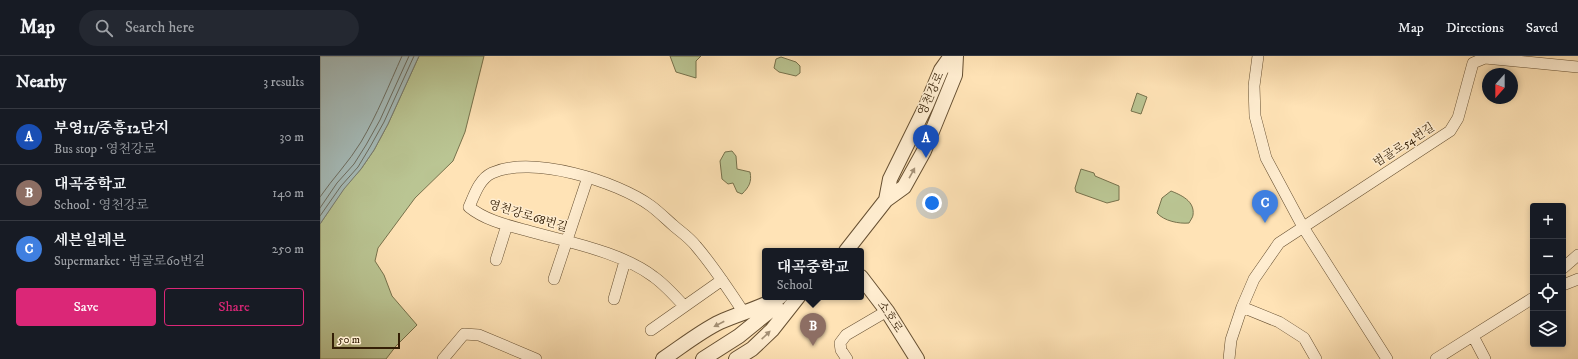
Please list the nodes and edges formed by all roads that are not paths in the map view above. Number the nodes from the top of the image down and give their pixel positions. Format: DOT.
graph roads {
  1 [pos="951,56"];
  2 [pos="956,56"];
  3 [pos="1258,56"];
  4 [pos="1578,67"];
  5 [pos="588,177"];
  6 [pos="886,200"];
  7 [pos="507,225"];
  8 [pos="1303,227"];
  9 [pos="566,242"];
  10 [pos="848,248"];
  11 [pos="1578,255"];
  12 [pos="496,260"];
  13 [pos="625,261"];
  14 [pos="1566,265"];
  15 [pos="554,279"];
  16 [pos="1578,279"];
  17 [pos="722,280"];
  18 [pos="864,281"];
  19 [pos="1566,284"];
  20 [pos="614,299"];
  21 [pos="775,300"];
  22 [pos="783,300"];
  23 [pos="796,300"];
  24 [pos="1530,300"];
  25 [pos="684,306"];
  26 [pos="1242,307"];
  27 [pos="887,311"];
  28 [pos="744,313"];
  29 [pos="651,330"];
  30 [pos="1473,336"];
  31 [pos="443,359"];
  32 [pos="536,359"];
  33 [pos="663,359"];
  34 [pos="703,359"];
  35 [pos="736,359"];
  36 [pos="847,359"];
  37 [pos="918,359"];
  38 [pos="1229,359"];
  39 [pos="1316,359"];
  40 [pos="1387,359"];
  41 [pos="1436,359"];
  42 [pos="1485,359"];
  1 -- 6 [label="street, 영천강로"];
  6 -- 2 [label="street, 영천강로, one-way"];
  3 -- 8 [label="street"];
  4 -- 8 [label="street, 범골로54번길"];
  5 -- 7 [label="street, 영천강로68번길"];
  5 -- 9 [label="street"];
  5 -- 17 [label="street, 영천강로68번길"];
  6 -- 10 [label="street, 영천강로"];
  7 -- 9 [label="street, 영천강로68번길"];
  7 -- 12 [label="street"];
  8 -- 26 [label="street"];
  8 -- 40 [label="street"];
  9 -- 13 [label="street, 영천강로68번길"];
  9 -- 15 [label="street"];
  11 -- 14 [label="street"];
  13 -- 20 [label="street"];
  13 -- 25 [label="street, 영천강로68번길"];
  16 -- 19 [label="street"];
  17 -- 25 [label="street"];
  17 -- 28 [label="street, 영천강로68번길"];
  18 -- 27 [label="street, 소호로"];
  21 -- 28 [label="street"];
  22 -- 34 [label="street"];
  35 -- 23 [label="street, one-way"];
  24 -- 30 [label="street"];
  25 -- 29 [label="street"];
  26 -- 38 [label="street"];
  26 -- 39 [label="street"];
  27 -- 36 [label="street"];
  27 -- 37 [label="street, 소호로"];
  28 -- 33 [label="street, one-way"];
  30 -- 41 [label="street"];
  30 -- 42 [label="street"];
  31 -- 32 [label="street"];
}
